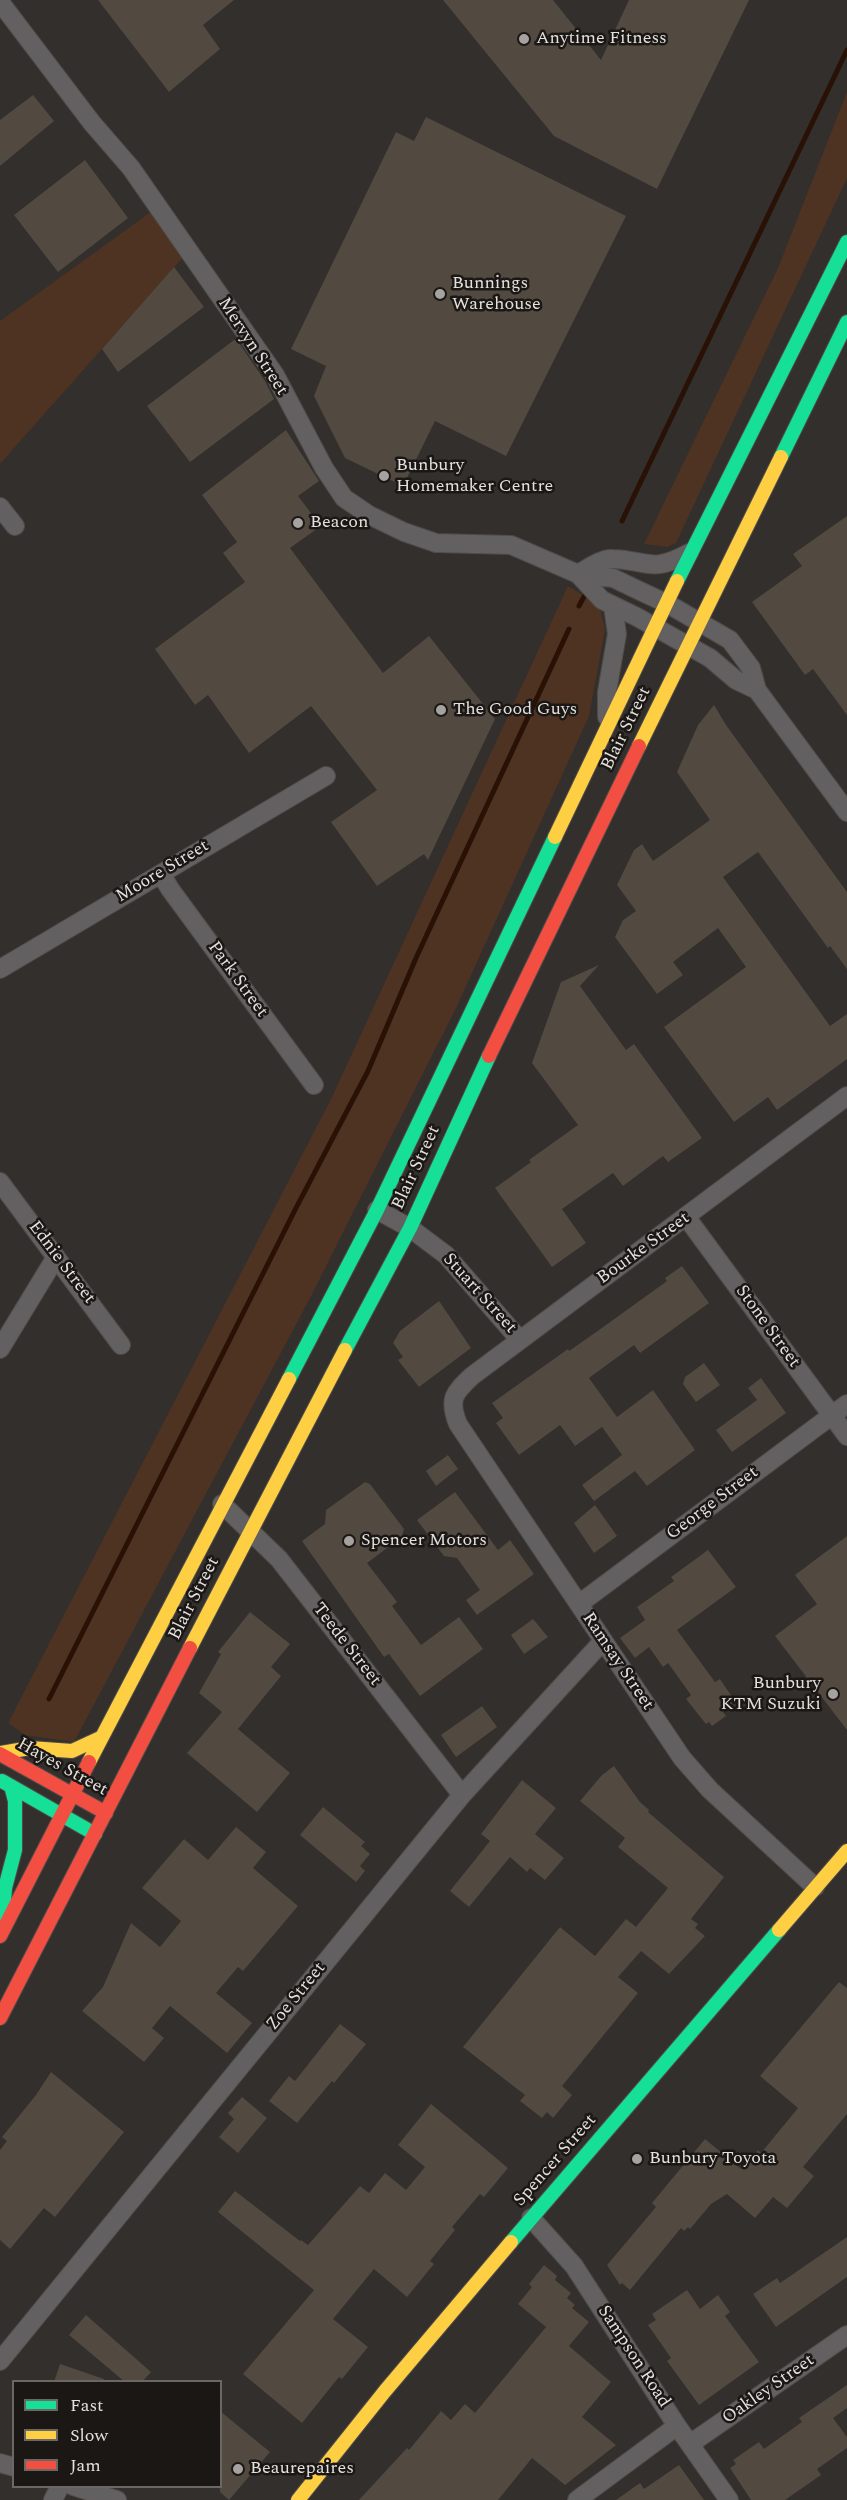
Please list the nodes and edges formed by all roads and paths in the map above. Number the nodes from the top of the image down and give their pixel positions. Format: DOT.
graph roads {
  1 [pos="0,2"];
  2 [pos="847,242"];
  3 [pos="847,322"];
  4 [pos="0,507"];
  5 [pos="15,526"];
  6 [pos="691,552"];
  7 [pos="578,574"];
  8 [pos="668,604"];
  9 [pos="613,606"];
  10 [pos="699,621"];
  11 [pos="657,627"];
  12 [pos="687,646"];
  13 [pos="757,690"];
  14 [pos="606,731"];
  15 [pos="326,776"];
  16 [pos="847,812"];
  17 [pos="161,874"];
  18 [pos="0,969"];
  19 [pos="314,1085"];
  20 [pos="847,1096"];
  21 [pos="0,1182"];
  22 [pos="377,1210"];
  23 [pos="687,1218"];
  24 [pos="410,1228"];
  25 [pos="56,1257"];
  26 [pos="519,1340"];
  27 [pos="121,1345"];
  28 [pos="0,1349"];
  29 [pos="847,1404"];
  30 [pos="452,1409"];
  31 [pos="832,1415"];
  32 [pos="847,1436"];
  33 [pos="222,1504"];
  34 [pos="250,1531"];
  35 [pos="579,1604"];
  36 [pos="603,1641"];
  37 [pos="100,1738"];
  38 [pos="0,1754"];
  39 [pos="5,1782"];
  40 [pos="71,1795"];
  41 [pos="462,1795"];
  42 [pos="105,1813"];
  43 [pos="60,1816"];
  44 [pos="95,1834"];
  45 [pos="847,1851"];
  46 [pos="815,1887"];
  47 [pos="1,1934"];
  48 [pos="0,2018"];
  49 [pos="531,2218"];
  50 [pos="847,2335"];
  51 [pos="0,2361"];
  52 [pos="677,2426"];
  53 [pos="690,2444"];
  54 [pos="76,2488"];
  55 [pos="117,2500"];
  56 [pos="298,2500"];
  57 [pos="577,2500"];
  58 [pos="729,2500"];
  1 -- 7 [label="street, Mervyn Street"];
  2 -- 6 [label="main road, Blair Street"];
  3 -- 10 [label="main road, Blair Street"];
  4 -- 5 [label="street"];
  6 -- 7 [label="street"];
  6 -- 8 [label="main road, Blair Street"];
  7 -- 8 [label="street, Mervyn Street"];
  7 -- 9 [label="street, Mervyn Street"];
  8 -- 10 [label="street, Mervyn Street"];
  8 -- 11 [label="main road, Blair Street"];
  9 -- 11 [label="street, Mervyn Street"];
  9 -- 14 [label="street"];
  10 -- 12 [label="main road, Blair Street"];
  10 -- 13 [label="street"];
  11 -- 12 [label="street, Mervyn Street"];
  11 -- 14 [label="main road, Blair Street"];
  12 -- 13 [label="street"];
  12 -- 24 [label="main road, Blair Street"];
  13 -- 16 [label="street"];
  14 -- 22 [label="main road, Blair Street"];
  15 -- 17 [label="street, Moore Street"];
  17 -- 18 [label="street, Moore Street"];
  17 -- 19 [label="street, Park Street"];
  20 -- 23 [label="street, Bourke Street"];
  21 -- 25 [label="street, Ednie Street"];
  22 -- 24 [label="street, Stuart Street"];
  22 -- 33 [label="main road, Blair Street"];
  23 -- 26 [label="street, Bourke Street"];
  23 -- 31 [label="street, Stone Street"];
  24 -- 26 [label="street, Stuart Street"];
  24 -- 34 [label="main road, Blair Street"];
  25 -- 27 [label="street, Ednie Street"];
  25 -- 28 [label="street"];
  26 -- 30 [label="street, Bourke Street"];
  29 -- 31 [label="street, George Street"];
  30 -- 35 [label="street, Ramsay Street"];
  31 -- 32 [label="street, Stone Street"];
  31 -- 35 [label="street, George Street"];
  33 -- 34 [label="street, Teede Street"];
  33 -- 37 [label="main road, Blair Street"];
  34 -- 41 [label="street, Teede Street"];
  34 -- 42 [label="main road, Blair Street"];
  35 -- 36 [label="street, Ramsay Street"];
  36 -- 41 [label="street, Zoe Street"];
  36 -- 46 [label="street, Ramsay Street"];
  37 -- 38 [label="main road"];
  37 -- 40 [label="main road, Blair Street"];
  38 -- 40 [label="main road, Hayes Street"];
  39 -- 43 [label="main road"];
  39 -- 47 [label="main road"];
  40 -- 42 [label="main road, Hayes Street"];
  40 -- 43 [label="main road, Blair Street"];
  41 -- 51 [label="street, Zoe Street"];
  42 -- 44 [label="main road, Blair Street"];
  43 -- 44 [label="main road"];
  43 -- 47 [label="main road, Blair Street"];
  44 -- 48 [label="main road, Blair Street"];
  45 -- 46 [label="main road, Spencer Street"];
  46 -- 49 [label="main road, Spencer Street"];
  49 -- 52 [label="street, Sampson Road"];
  49 -- 56 [label="main road, Spencer Street"];
  50 -- 53 [label="street, Oakley Street"];
  52 -- 53 [label="street, Sampson Road"];
  52 -- 57 [label="street"];
  53 -- 58 [label="street, Sampson Road"];
  54 -- 55 [label="street"];
}
